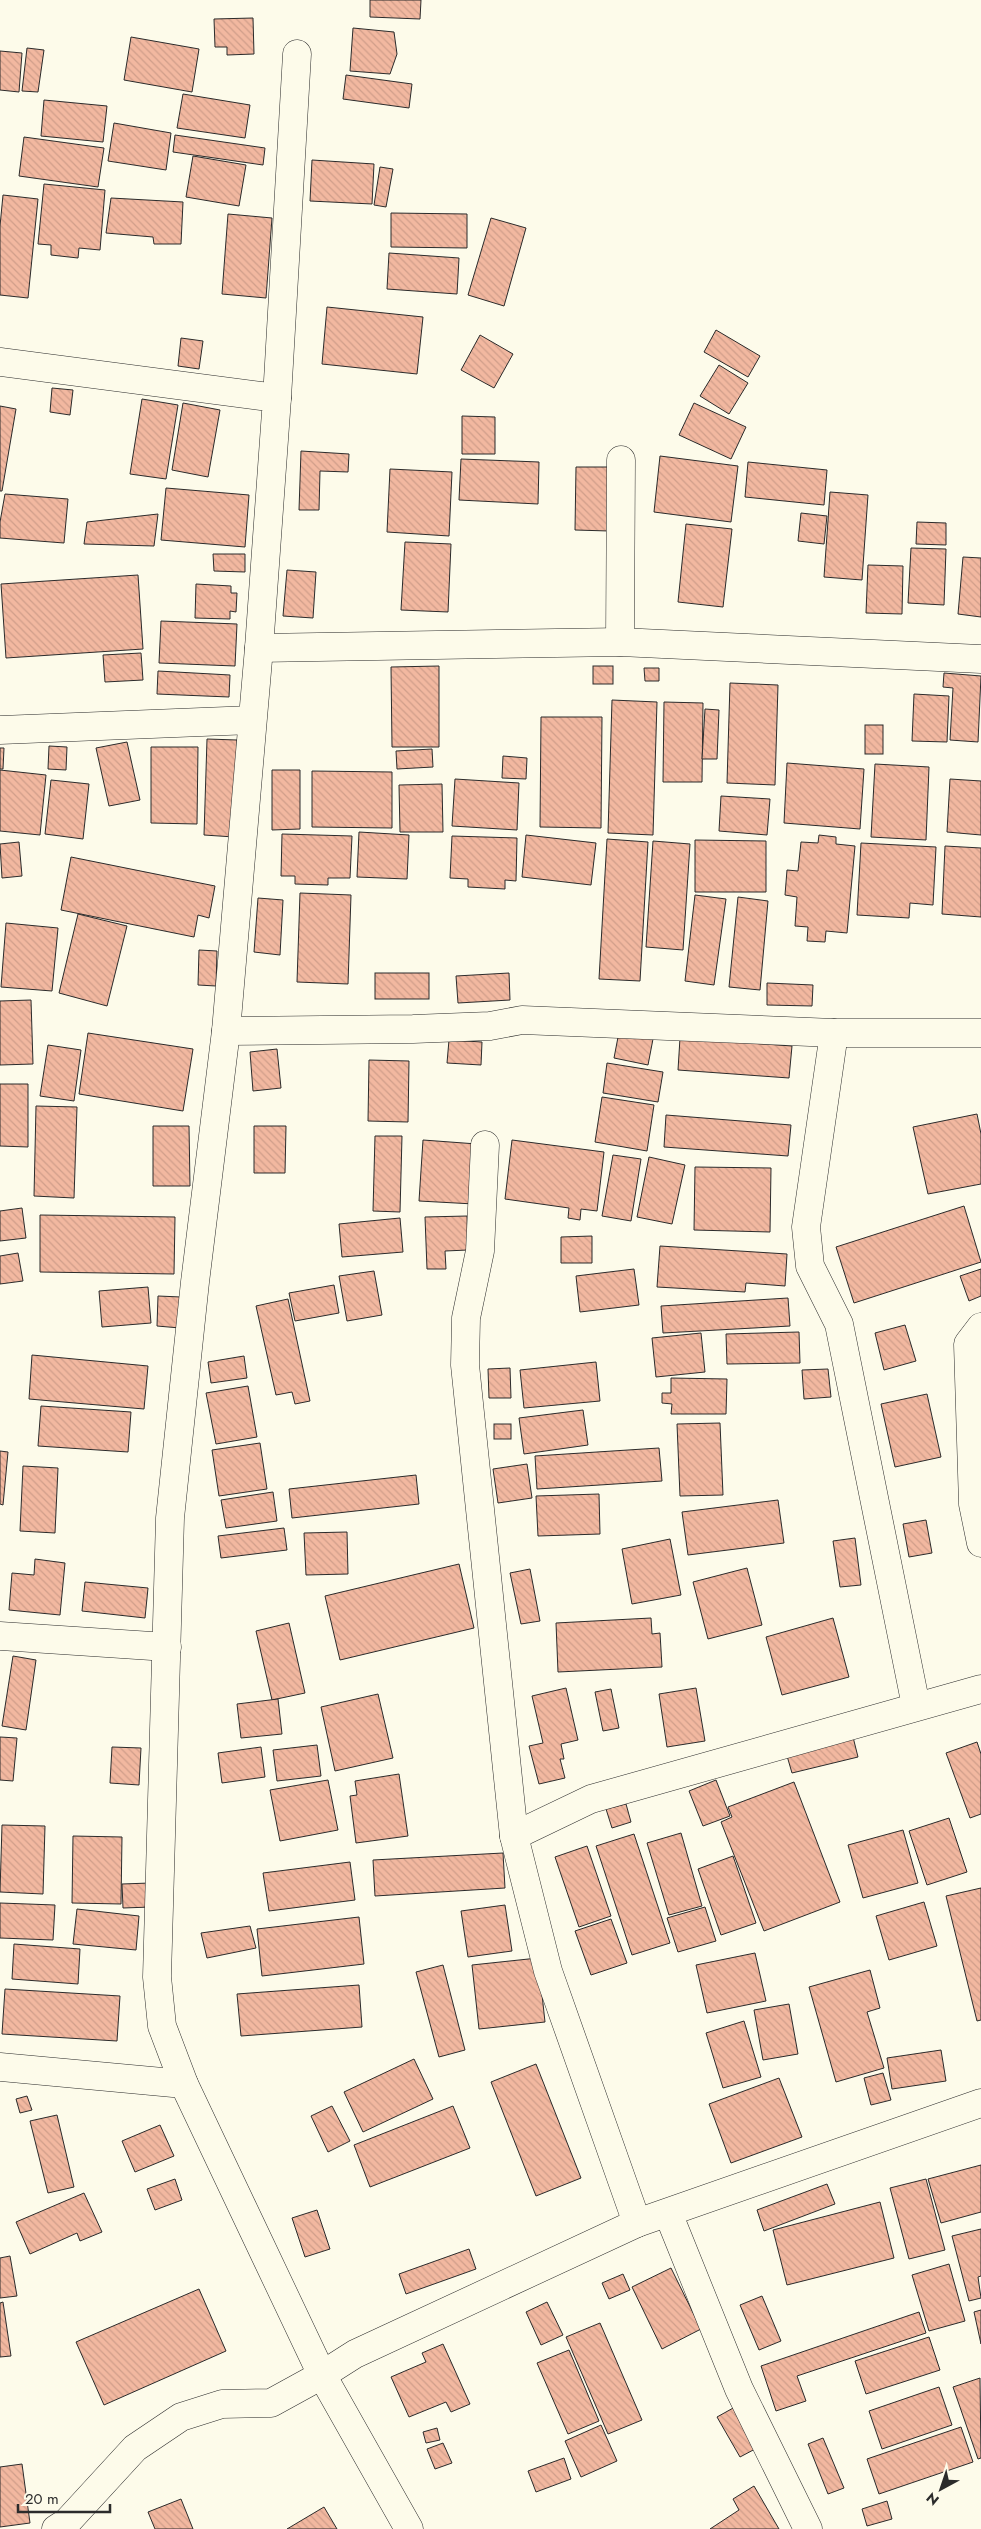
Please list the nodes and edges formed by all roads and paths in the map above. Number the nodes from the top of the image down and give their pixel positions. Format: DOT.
graph roads {
  1 [pos="297,54"];
  2 [pos="0,362"];
  3 [pos="277,398"];
  4 [pos="621,460"];
  5 [pos="620,642"];
  6 [pos="259,648"];
  7 [pos="981,659"];
  8 [pos="252,720"];
  9 [pos="0,730"];
  10 [pos="226,1030"];
  11 [pos="834,1033"];
  12 [pos="981,1033"];
  13 [pos="485,1145"];
  14 [pos="981,1327"];
  15 [pos="981,1543"];
  16 [pos="0,1636"];
  17 [pos="167,1647"];
  18 [pos="981,1689"];
  19 [pos="916,1706"];
  20 [pos="514,1836"];
  21 [pos="0,2067"];
  22 [pos="184,2084"];
  23 [pos="981,2103"];
  24 [pos="668,2213"];
  25 [pos="638,2223"];
  26 [pos="322,2375"];
  27 [pos="56,2529"];
  28 [pos="409,2529"];
  29 [pos="808,2529"];
  1 -- 3 [label="street"];
  2 -- 3 [label="street"];
  3 -- 6 [label="street"];
  4 -- 5 [label="street"];
  5 -- 6 [label="street"];
  5 -- 7 [label="street"];
  6 -- 8 [label="street"];
  8 -- 9 [label="street"];
  8 -- 10 [label="street"];
  10 -- 11 [label="street"];
  10 -- 17 [label="street"];
  11 -- 12 [label="street"];
  11 -- 19 [label="street"];
  13 -- 20 [label="street"];
  14 -- 15 [label="street"];
  16 -- 17 [label="street"];
  17 -- 22 [label="street"];
  18 -- 19 [label="street"];
  19 -- 20 [label="street"];
  20 -- 25 [label="street"];
  21 -- 22 [label="street"];
  22 -- 26 [label="street"];
  23 -- 24 [label="street"];
  24 -- 25 [label="street"];
  24 -- 29 [label="street"];
  25 -- 26 [label="street"];
  26 -- 27 [label="street"];
  26 -- 28 [label="street"];
}
